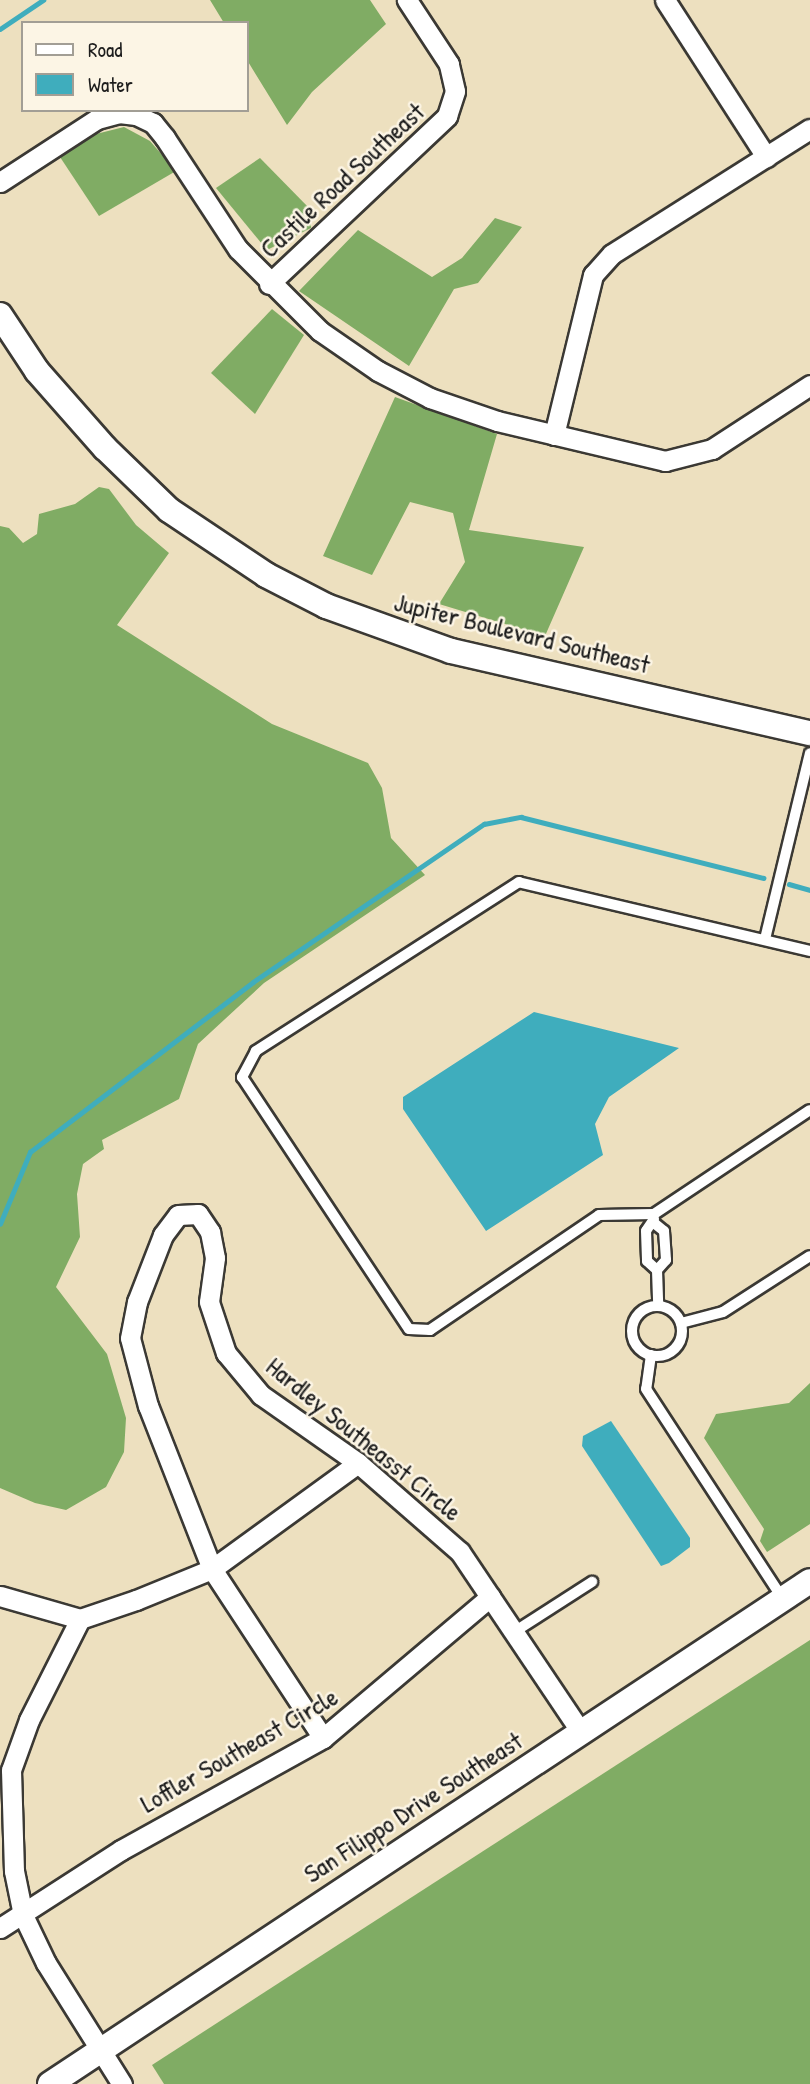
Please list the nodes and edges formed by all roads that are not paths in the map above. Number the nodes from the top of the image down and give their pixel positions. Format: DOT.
graph roads {
  1 [pos="407,0"];
  2 [pos="665,0"];
  3 [pos="810,129"];
  4 [pos="766,157"];
  5 [pos="0,182"];
  6 [pos="269,284"];
  7 [pos="0,315"];
  8 [pos="810,385"];
  9 [pos="554,435"];
  10 [pos="810,733"];
  11 [pos="810,753"];
  12 [pos="765,939"];
  13 [pos="810,951"];
  14 [pos="810,1110"];
  15 [pos="654,1218"];
  16 [pos="810,1256"];
  17 [pos="657,1270"];
  18 [pos="658,1306"];
  19 [pos="681,1323"];
  20 [pos="651,1355"];
  21 [pos="358,1463"];
  22 [pos="212,1569"];
  23 [pos="810,1581"];
  24 [pos="592,1582"];
  25 [pos="0,1596"];
  26 [pos="490,1597"];
  27 [pos="784,1599"];
  28 [pos="80,1619"];
  29 [pos="514,1632"];
  30 [pos="581,1732"];
  31 [pos="323,1738"];
  32 [pos="23,1915"];
  33 [pos="0,1928"];
  34 [pos="100,2050"];
  35 [pos="50,2084"];
  36 [pos="122,2084"];
  1 -- 6 [label="street, Castile Road Southeast"];
  2 -- 4 [label="street"];
  3 -- 4 [label="street"];
  4 -- 9 [label="street"];
  5 -- 6 [label="street"];
  6 -- 9 [label="street"];
  7 -- 10 [label="street, Jupiter Boulevard Southeast"];
  8 -- 9 [label="street"];
  11 -- 12 [label="lane"];
  12 -- 13 [label="lane"];
  12 -- 15 [label="lane"];
  14 -- 15 [label="lane"];
  15 -- 17 [label="lane"];
  15 -- 17 [label="lane"];
  16 -- 19 [label="lane"];
  17 -- 18 [label="lane"];
  18 -- 19 [label="lane"];
  18 -- 20 [label="lane"];
  19 -- 20 [label="lane"];
  20 -- 27 [label="lane"];
  21 -- 22 [label="street"];
  21 -- 22 [label="street, Hardley Southeasst Circle"];
  21 -- 26 [label="street, Hardley Southeasst Circle"];
  22 -- 28 [label="street"];
  22 -- 31 [label="street, Hardley Southeasst Circle"];
  23 -- 27 [label="street, San Filippo Drive Southeast"];
  24 -- 29 [label="lane"];
  25 -- 28 [label="street"];
  26 -- 29 [label="street, Hardley Southeasst Circle"];
  26 -- 31 [label="street, Loffler Southeast Circle"];
  27 -- 30 [label="street, San Filippo Drive Southeast"];
  28 -- 32 [label="street"];
  29 -- 30 [label="street, Hardley Southeasst Circle"];
  30 -- 34 [label="street, San Filippo Drive Southeast"];
  31 -- 32 [label="street, Loffler Southeast Circle"];
  32 -- 33 [label="street, Loffler Southeast Circle"];
  32 -- 34 [label="street"];
  34 -- 35 [label="street, San Filippo Drive Southeast"];
  34 -- 36 [label="street"];
}
